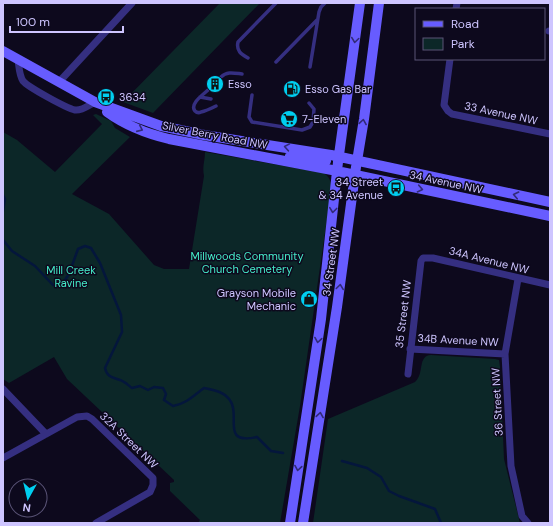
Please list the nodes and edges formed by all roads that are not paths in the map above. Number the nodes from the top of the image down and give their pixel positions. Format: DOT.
graph roads {
  1 [pos="132,3"];
  2 [pos="276,3"];
  3 [pos="325,3"];
  4 [pos="360,3"];
  5 [pos="379,3"];
  6 [pos="318,20"];
  7 [pos="3,51"];
  8 [pos="248,58"];
  9 [pos="18,60"];
  10 [pos="450,60"];
  11 [pos="276,62"];
  12 [pos="310,67"];
  13 [pos="242,74"];
  14 [pos="221,77"];
  15 [pos="59,82"];
  16 [pos="208,90"];
  17 [pos="252,95"];
  18 [pos="200,98"];
  19 [pos="211,99"];
  20 [pos="95,102"];
  21 [pos="309,103"];
  22 [pos="216,106"];
  23 [pos="550,134"];
  24 [pos="356,160"];
  25 [pos="338,164"];
  26 [pos="355,175"];
  27 [pos="550,202"];
  28 [pos="550,216"];
  29 [pos="423,258"];
  30 [pos="518,279"];
  31 [pos="550,285"];
  32 [pos="410,349"];
  33 [pos="505,354"];
  34 [pos="408,374"];
  35 [pos="3,389"];
  36 [pos="46,434"];
  37 [pos="3,458"];
  38 [pos="96,523"];
  39 [pos="290,523"];
  40 [pos="303,523"];
  41 [pos="528,523"];
  1 -- 15 [label="street"];
  2 -- 8 [label="lane"];
  3 -- 6 [label="lane"];
  4 -- 25 [label="main road, 34 Street NW, one-way"];
  24 -- 5 [label="main road, 34 Street NW, one-way"];
  6 -- 11 [label="lane"];
  6 -- 12 [label="lane"];
  7 -- 9 [label="main road, Silver Berry Road NW"];
  9 -- 15 [label="main road, Silver Berry Road NW"];
  9 -- 20 [label="street"];
  10 -- 23 [label="street, 33 Avenue NW"];
  13 -- 14 [label="lane"];
  15 -- 20 [label="main road, Silver Berry Road NW"];
  16 -- 18 [label="lane"];
  17 -- 21 [label="lane"];
  18 -- 19 [label="lane"];
  18 -- 22 [label="lane"];
  25 -- 20 [label="main road, Silver Berry Road NW, one-way"];
  20 -- 25 [label="main road, Silver Berry Road NW, one-way"];
  24 -- 25 [label="main road, 34 Avenue NW"];
  24 -- 26 [label="main road, 34 Street NW"];
  27 -- 24 [label="main road, 34 Avenue NW, one-way"];
  25 -- 26 [label="main road, 34 Avenue NW"];
  25 -- 39 [label="main road, 34 Street NW, one-way"];
  26 -- 28 [label="main road, 34 Avenue NW, one-way"];
  40 -- 26 [label="main road, 34 Street NW, one-way"];
  29 -- 30 [label="street, 34A Avenue NW"];
  29 -- 32 [label="street, 35 Street NW"];
  30 -- 31 [label="street, 34A Avenue NW"];
  30 -- 33 [label="street, 36 Street NW"];
  32 -- 33 [label="street, 34B Avenue NW"];
  32 -- 34 [label="street, 35 Street NW"];
  33 -- 41 [label="street, 36 Street NW"];
  35 -- 36 [label="street"];
  36 -- 37 [label="street"];
  36 -- 38 [label="street, 32A Street NW"];
}
